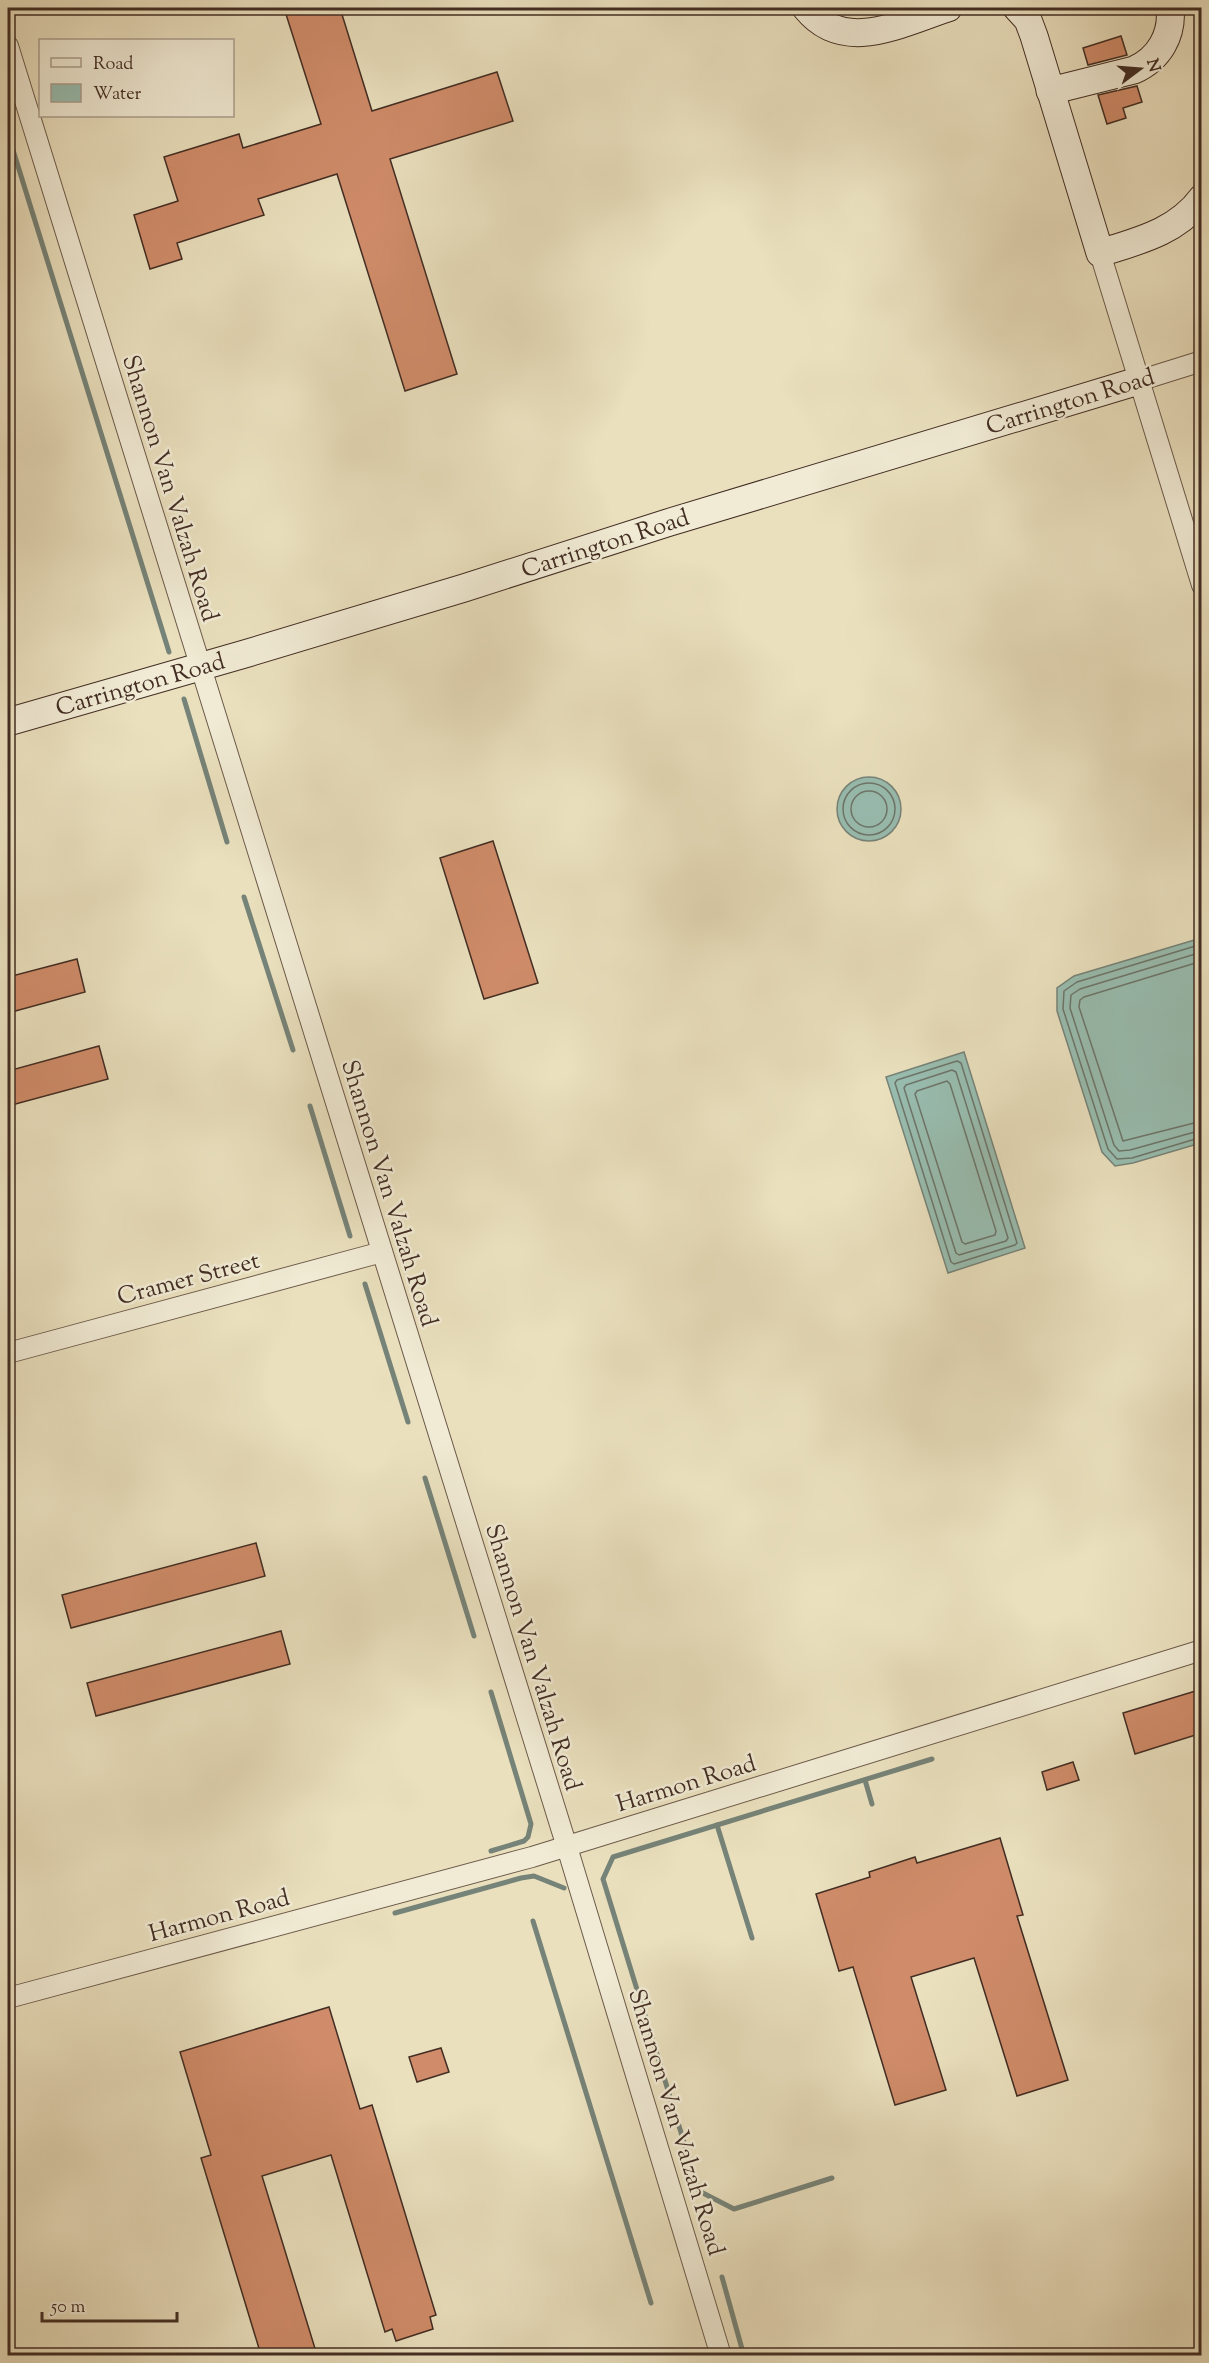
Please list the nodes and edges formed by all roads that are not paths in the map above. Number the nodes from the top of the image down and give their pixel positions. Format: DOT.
graph roads {
  1 [pos="806,8"];
  2 [pos="948,8"];
  3 [pos="1017,8"];
  4 [pos="1154,8"];
  5 [pos="1170,8"];
  6 [pos="8,46"];
  7 [pos="1050,91"];
  8 [pos="1202,198"];
  9 [pos="1100,253"];
  10 [pos="1202,361"];
  11 [pos="1138,381"];
  12 [pos="1202,585"];
  13 [pos="201,668"];
  14 [pos="8,722"];
  15 [pos="382,1252"];
  16 [pos="8,1353"];
  17 [pos="1202,1650"];
  18 [pos="567,1846"];
  19 [pos="8,1998"];
  20 [pos="722,2355"];
  1 -- 2 [label="street"];
  3 -- 7 [label="street"];
  4 -- 7 [label="street"];
  5 -- 7 [label="street"];
  6 -- 13 [label="street, Shannon Van Valzah Road"];
  7 -- 9 [label="street"];
  8 -- 9 [label="street"];
  9 -- 11 [label="street"];
  10 -- 11 [label="street, Carrington Road"];
  11 -- 12 [label="street"];
  11 -- 13 [label="street, Carrington Road"];
  13 -- 14 [label="street, Carrington Road"];
  13 -- 15 [label="street, Shannon Van Valzah Road"];
  15 -- 16 [label="street, Cramer Street"];
  15 -- 18 [label="street, Shannon Van Valzah Road"];
  17 -- 18 [label="street, Harmon Road"];
  18 -- 19 [label="street, Harmon Road"];
  18 -- 20 [label="street, Shannon Van Valzah Road"];
}
